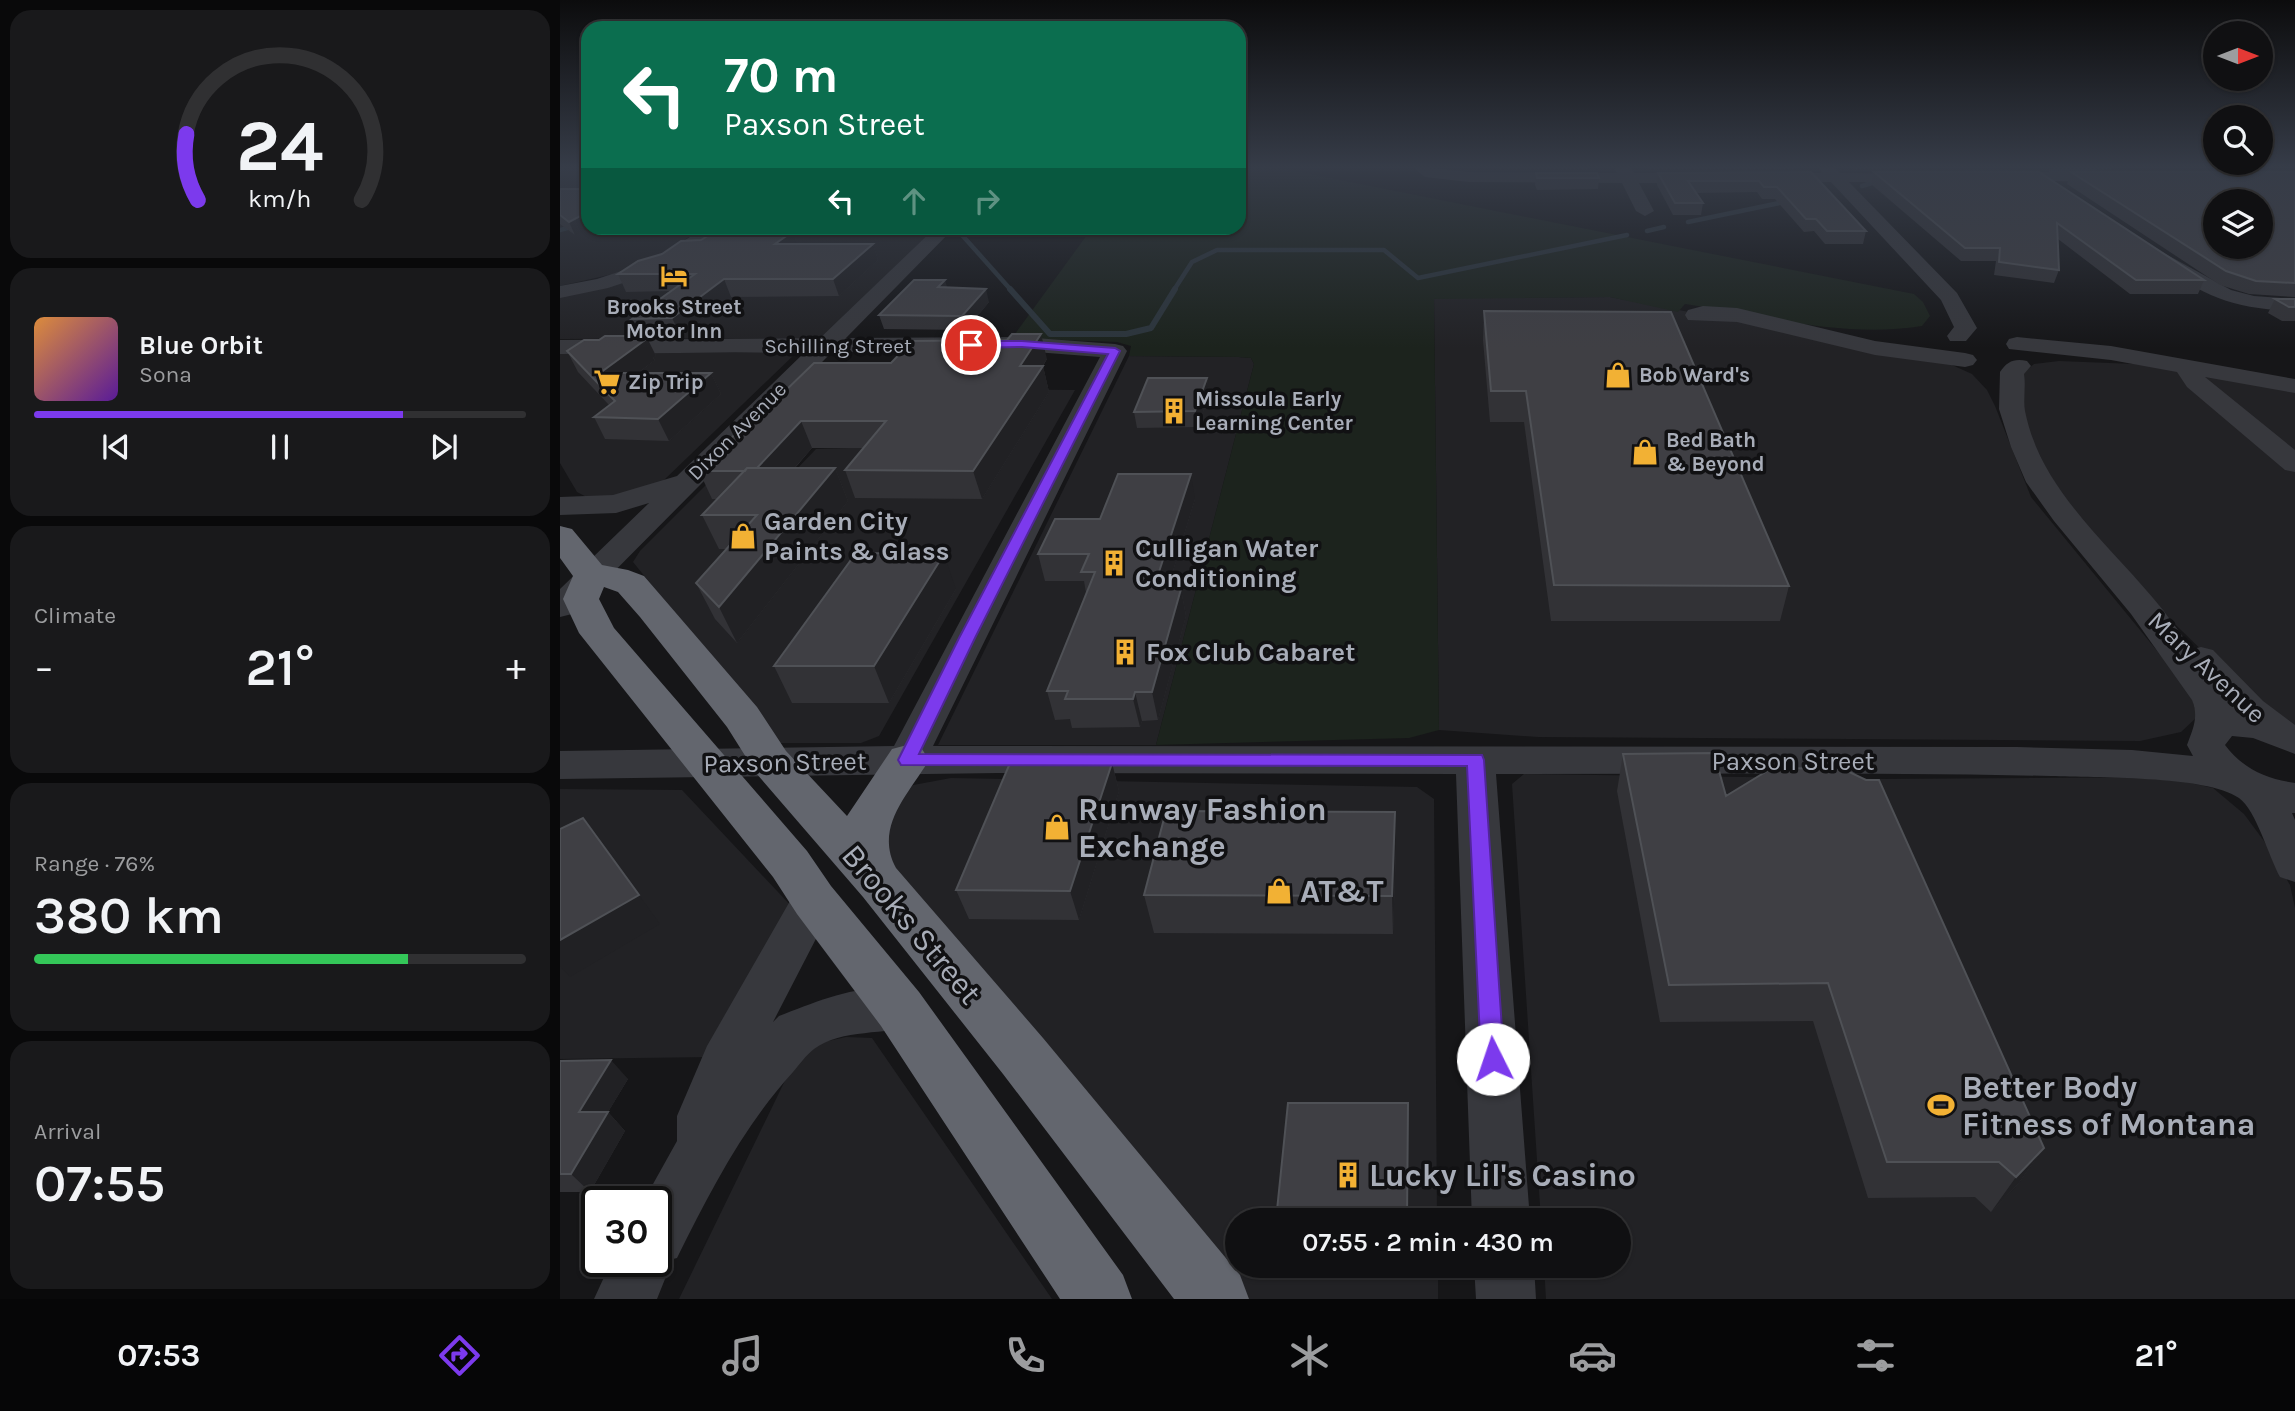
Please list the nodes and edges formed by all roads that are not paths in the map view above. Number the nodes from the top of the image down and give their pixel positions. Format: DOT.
graph roads {
  1 [pos="1883,227"];
  2 [pos="705,235"];
  3 [pos="938,235"];
  4 [pos="2146,247"];
  5 [pos="560,292"];
  6 [pos="1950,297"];
  7 [pos="2295,305"];
  8 [pos="1696,315"];
  9 [pos="1842,339"];
  10 [pos="1953,340"];
  11 [pos="822,346"];
  12 [pos="2010,346"];
  13 [pos="560,347"];
  14 [pos="2185,366"];
  15 [pos="1977,369"];
  16 [pos="2295,386"];
  17 [pos="2013,413"];
  18 [pos="2295,464"];
  19 [pos="690,478"];
  20 [pos="560,506"];
  21 [pos="560,536"];
  22 [pos="591,575"];
  23 [pos="2139,602"];
  24 [pos="560,607"];
  25 [pos="2211,731"];
  26 [pos="2287,736"];
  27 [pos="907,760"];
  28 [pos="1475,760"];
  29 [pos="2017,761"];
  30 [pos="771,762"];
  31 [pos="707,764"];
  32 [pos="560,765"];
  33 [pos="2250,786"];
  34 [pos="2295,798"];
  35 [pos="2295,865"];
  36 [pos="880,883"];
  37 [pos="814,900"];
  38 [pos="900,1009"];
  39 [pos="702,1150"];
  40 [pos="672,1207"];
  41 [pos="1500,1208"];
  42 [pos="636,1277"];
  43 [pos="624,1299"];
  44 [pos="1100,1299"];
  45 [pos="1216,1299"];
  1 -- 6 [label="street"];
  2 -- 5 [label="street"];
  3 -- 11 [label="street, Dixon Avenue"];
  4 -- 7 [label="street"];
  6 -- 10 [label="street"];
  6 -- 12 [label="street"];
  8 -- 9 [label="street"];
  9 -- 10 [label="street"];
  9 -- 15 [label="street"];
  10 -- 12 [label="street"];
  10 -- 15 [label="street, Mary Avenue"];
  11 -- 13 [label="street, Schilling Street"];
  11 -- 19 [label="street, Dixon Avenue"];
  11 -- 27 [label="street, Schilling Street"];
  12 -- 14 [label="street"];
  12 -- 15 [label="street"];
  12 -- 17 [label="street, Mary Avenue"];
  14 -- 16 [label="street"];
  14 -- 18 [label="street"];
  15 -- 17 [label="street, Mary Avenue"];
  17 -- 23 [label="street, Mary Avenue"];
  19 -- 20 [label="street"];
  19 -- 22 [label="street, Dixon Avenue"];
  21 -- 22 [label="highway"];
  22 -- 24 [label="street, Dixon Avenue"];
  22 -- 30 [label="highway, Brooks Street"];
  22 -- 31 [label="highway, Brooks Street"];
  23 -- 25 [label="street, Mary Avenue"];
  23 -- 26 [label="street, Mary Avenue"];
  25 -- 26 [label="street, Paxson Street"];
  25 -- 29 [label="street, Paxson Street"];
  25 -- 33 [label="street, Mary Avenue"];
  27 -- 28 [label="street, Paxson Street"];
  27 -- 30 [label="street, Paxson Street"];
  27 -- 36 [label="highway"];
  28 -- 29 [label="street, Paxson Street"];
  28 -- 41 [label="street"];
  29 -- 33 [label="street, Paxson Street"];
  30 -- 31 [label="street, Paxson Street"];
  30 -- 36 [label="highway, Brooks Street"];
  31 -- 32 [label="street, Paxson Street"];
  31 -- 37 [label="highway, Brooks Street"];
  33 -- 34 [label="street, Paxson Street"];
  33 -- 35 [label="street"];
  36 -- 45 [label="highway, Brooks Street"];
  37 -- 38 [label="highway, Brooks Street"];
  37 -- 39 [label="street"];
  38 -- 39 [label="street"];
  38 -- 44 [label="highway, Brooks Street"];
  39 -- 40 [label="street"];
  42 -- 43 [label="street"];
}
